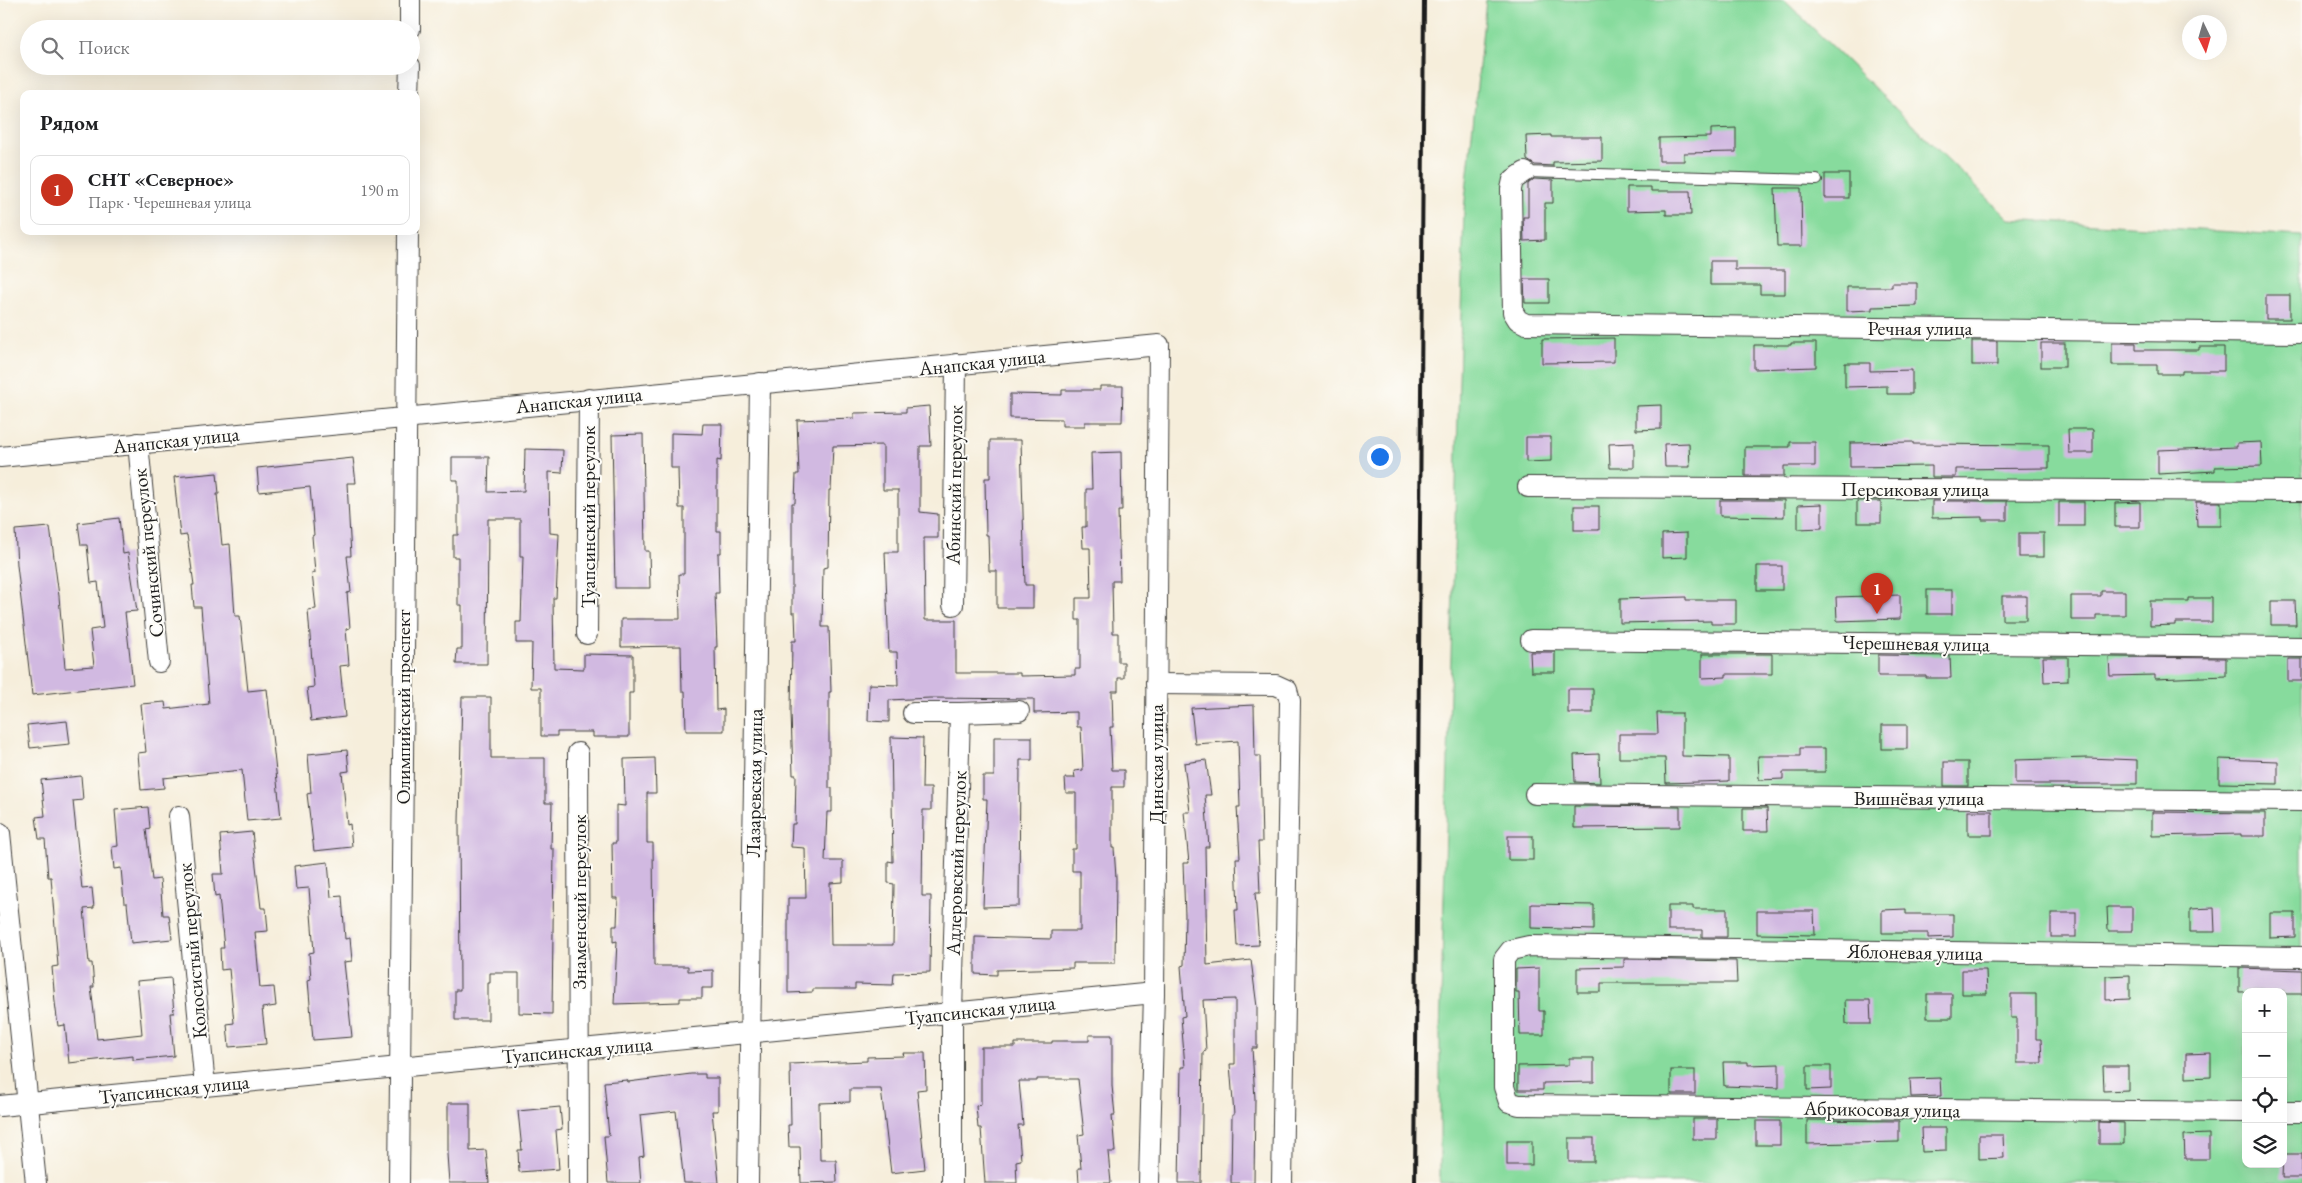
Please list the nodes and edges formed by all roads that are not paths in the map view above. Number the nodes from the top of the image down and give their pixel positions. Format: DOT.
graph roads {
  1 [pos="410,0"];
  2 [pos="410,20"];
  3 [pos="410,75"];
  4 [pos="409,90"];
  5 [pos="1525,172"];
  6 [pos="1817,180"];
  7 [pos="408,235"];
  8 [pos="2302,334"];
  9 [pos="1158,345"];
  10 [pos="956,364"];
  11 [pos="760,383"];
  12 [pos="589,400"];
  13 [pos="406,417"];
  14 [pos="138,443"];
  15 [pos="0,457"];
  16 [pos="1528,487"];
  17 [pos="2302,491"];
  18 [pos="953,605"];
  19 [pos="587,634"];
  20 [pos="1531,640"];
  21 [pos="2302,647"];
  22 [pos="159,662"];
  23 [pos="1156,684"];
  24 [pos="1019,711"];
  25 [pos="913,713"];
  26 [pos="960,713"];
  27 [pos="578,753"];
  28 [pos="1535,794"];
  29 [pos="2302,801"];
  30 [pos="179,816"];
  31 [pos="0,833"];
  32 [pos="2302,957"];
  33 [pos="1154,993"];
  34 [pos="952,1013"];
  35 [pos="750,1033"];
  36 [pos="580,1050"];
  37 [pos="400,1067"];
  38 [pos="205,1086"];
  39 [pos="27,1103"];
  40 [pos="1519,1105"];
  41 [pos="0,1106"];
  42 [pos="2242,1112"];
  43 [pos="2287,1112"];
  44 [pos="2302,1112"];
  45 [pos="36,1183"];
  46 [pos="400,1183"];
  47 [pos="579,1183"];
  48 [pos="748,1183"];
  49 [pos="952,1183"];
  50 [pos="1149,1183"];
  51 [pos="1282,1183"];
  1 -- 2 [label="street"];
  3 -- 4 [label="street"];
  5 -- 6 [label="lane"];
  5 -- 8 [label="street, Речная улица"];
  7 -- 13 [label="street, Олимпийский проспект"];
  9 -- 10 [label="street, Анапская улица"];
  9 -- 23 [label="street, Динская улица"];
  10 -- 11 [label="street, Анапская улица"];
  10 -- 18 [label="street, Абинский переулок"];
  11 -- 12 [label="street, Анапская улица"];
  11 -- 35 [label="street, Лазаревская улица"];
  12 -- 13 [label="street, Анапская улица"];
  12 -- 19 [label="street, Туапсинский переулок"];
  13 -- 14 [label="street, Анапская улица"];
  13 -- 37 [label="street, Олимпийский проспект"];
  14 -- 15 [label="street, Анапская улица"];
  14 -- 22 [label="street, Сочинский переулок"];
  16 -- 17 [label="street, Персиковая улица"];
  20 -- 21 [label="street, Черешневая улица"];
  23 -- 33 [label="street, Динская улица"];
  23 -- 51 [label="street"];
  24 -- 26 [label="street"];
  25 -- 26 [label="street"];
  26 -- 34 [label="street, Адлеровский переулок"];
  27 -- 36 [label="street, Знаменский переулок"];
  28 -- 29 [label="street, Вишнёвая улица"];
  30 -- 38 [label="street, Колосистый переулок"];
  31 -- 39 [label="street"];
  32 -- 40 [label="street, Яблоневая улица"];
  33 -- 34 [label="street, Туапсинская улица"];
  33 -- 50 [label="street, Динская улица"];
  34 -- 35 [label="street, Туапсинская улица"];
  34 -- 49 [label="street, Адлеровский переулок"];
  35 -- 36 [label="street, Туапсинская улица"];
  35 -- 48 [label="street, Лазаревская улица"];
  36 -- 37 [label="street, Туапсинская улица"];
  36 -- 47 [label="street, Знаменский переулок"];
  37 -- 38 [label="street, Туапсинская улица"];
  37 -- 46 [label="street, Олимпийский проспект"];
  38 -- 39 [label="street, Туапсинская улица"];
  39 -- 41 [label="street, Туапсинская улица"];
  39 -- 45 [label="street"];
  40 -- 42 [label="street, Абрикосовая улица"];
  43 -- 44 [label="street"];
}
